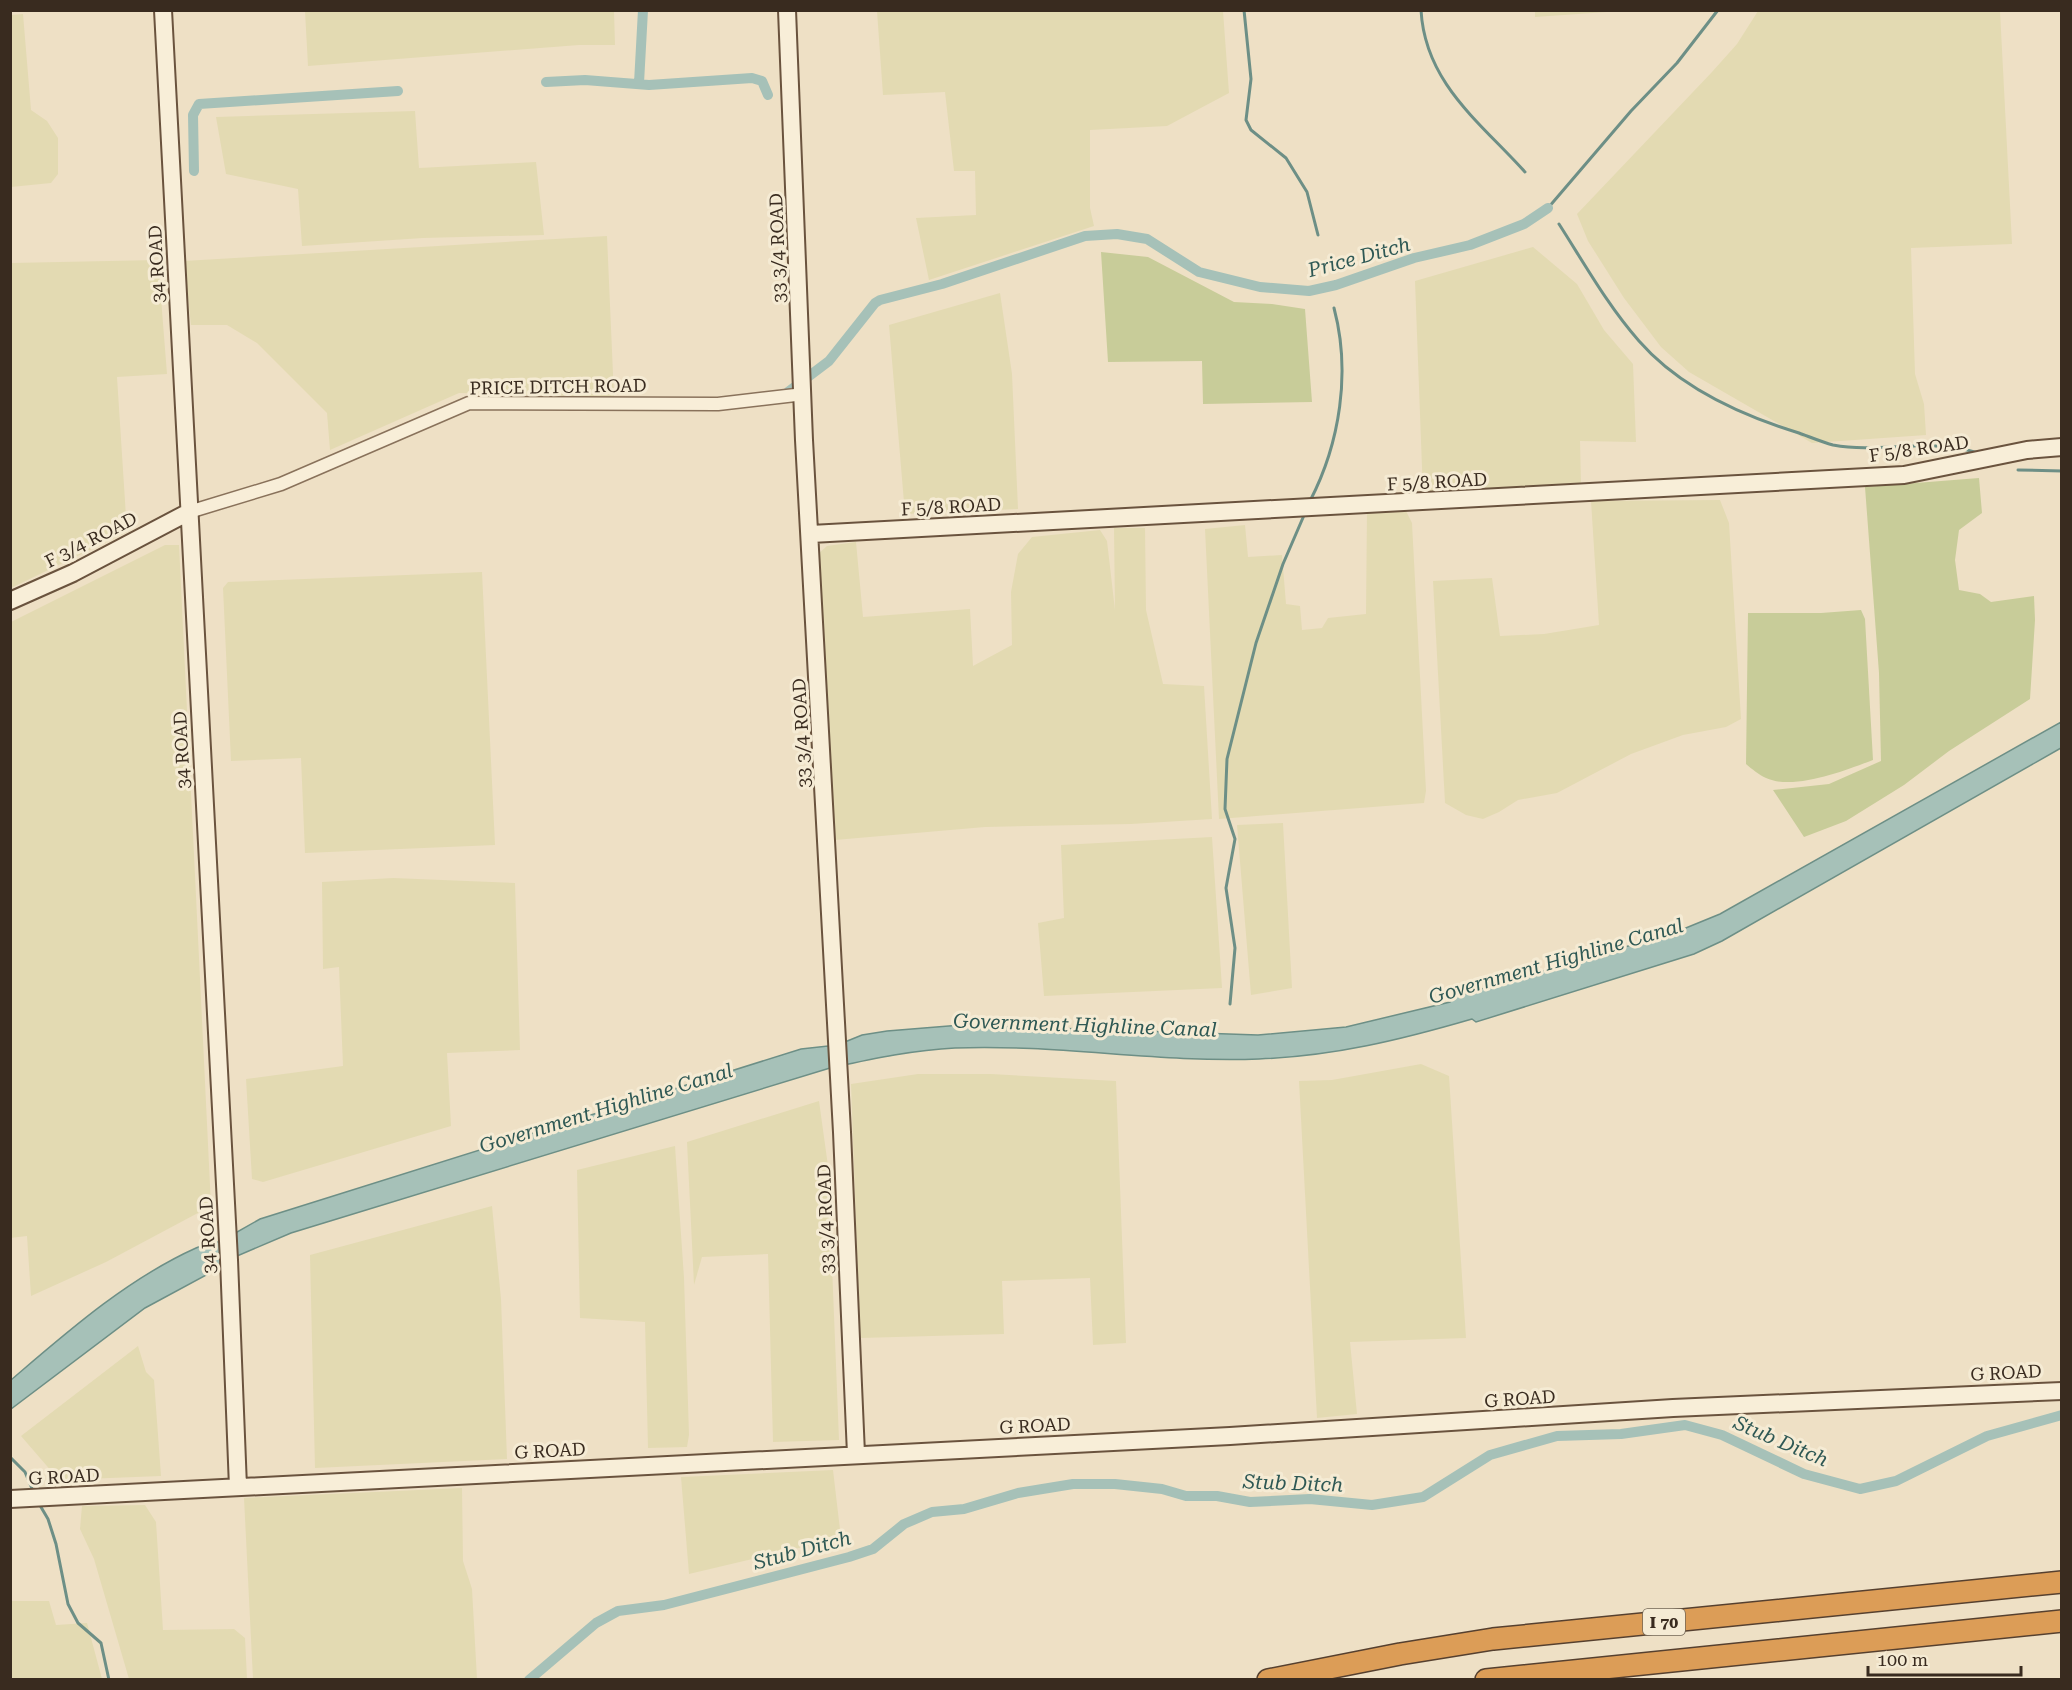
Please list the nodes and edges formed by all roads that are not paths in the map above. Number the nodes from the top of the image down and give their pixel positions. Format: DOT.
graph roads {
  1 [pos="163,10"];
  2 [pos="787,10"];
  3 [pos="804,394"];
  4 [pos="2061,447"];
  5 [pos="189,512"];
  6 [pos="811,534"];
  7 [pos="10,602"];
  8 [pos="2061,1390"];
  9 [pos="856,1454"];
  10 [pos="238,1487"];
  11 [pos="10,1499"];
  12 [pos="2061,1582"];
  13 [pos="2061,1621"];
  14 [pos="1268,1680"];
  15 [pos="1486,1680"];
  1 -- 5 [label="street, 34 ROAD"];
  2 -- 3 [label="street, 33 3/4 ROAD"];
  3 -- 5 [label="street, PRICE DITCH ROAD"];
  3 -- 6 [label="street, 33 3/4 ROAD"];
  4 -- 6 [label="street, F 5/8 ROAD"];
  5 -- 7 [label="street, F 3/4 ROAD"];
  5 -- 10 [label="street, 34 ROAD"];
  6 -- 9 [label="street, 33 3/4 ROAD"];
  8 -- 9 [label="street, G ROAD"];
  9 -- 10 [label="street, G ROAD"];
  10 -- 11 [label="street, G ROAD"];
  12 -- 14 [label="highway, I 70"];
  13 -- 15 [label="highway, I 70"];
}
